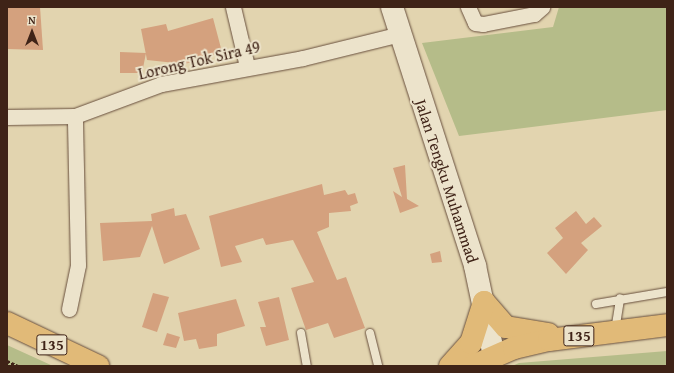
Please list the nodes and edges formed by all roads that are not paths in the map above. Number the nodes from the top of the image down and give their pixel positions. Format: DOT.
graph roads {
  1 [pos="233,7"];
  2 [pos="392,7"];
  3 [pos="468,7"];
  4 [pos="542,7"];
  5 [pos="400,34"];
  6 [pos="247,66"];
  7 [pos="75,116"];
  8 [pos="7,117"];
  9 [pos="667,292"];
  10 [pos="620,298"];
  11 [pos="484,302"];
  12 [pos="596,304"];
  13 [pos="69,309"];
  14 [pos="7,323"];
  15 [pos="667,325"];
  16 [pos="615,331"];
  17 [pos="370,333"];
  18 [pos="301,334"];
  19 [pos="584,335"];
  20 [pos="494,356"];
  21 [pos="98,366"];
  22 [pos="307,366"];
  23 [pos="378,366"];
  24 [pos="450,366"];
  25 [pos="473,366"];
  1 -- 6 [label="street"];
  2 -- 5 [label="main road, Jalan Tengku Muhammad"];
  3 -- 4 [label="street"];
  5 -- 6 [label="street, Lorong Tok Sira 49"];
  5 -- 11 [label="main road, Jalan Tengku Muhammad"];
  6 -- 7 [label="street, Lorong Tok Sira 49"];
  7 -- 8 [label="street, Lorong Tok Sira 49"];
  7 -- 13 [label="street"];
  9 -- 10 [label="lane"];
  10 -- 12 [label="lane"];
  10 -- 16 [label="lane"];
  11 -- 19 [label="main road"];
  11 -- 20 [label="main road, Jalan Tengku Muhammad"];
  11 -- 24 [label="main road"];
  14 -- 21 [label="main road, 135"];
  15 -- 16 [label="main road, 135"];
  16 -- 19 [label="main road, 135"];
  17 -- 23 [label="lane"];
  18 -- 22 [label="lane"];
  19 -- 20 [label="main road, 135"];
  20 -- 25 [label="main road, 135"];
}
